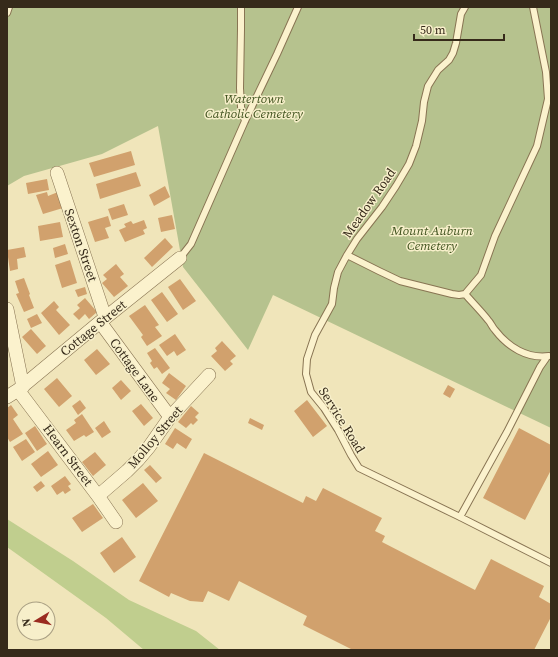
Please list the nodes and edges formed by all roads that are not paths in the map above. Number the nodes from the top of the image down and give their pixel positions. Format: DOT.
graph roads {
  1 [pos="9,7"];
  2 [pos="241,7"];
  3 [pos="298,7"];
  4 [pos="465,7"];
  5 [pos="533,7"];
  6 [pos="7,13"];
  7 [pos="549,99"];
  8 [pos="246,121"];
  9 [pos="57,173"];
  10 [pos="347,254"];
  11 [pos="180,258"];
  12 [pos="465,294"];
  13 [pos="7,309"];
  14 [pos="102,320"];
  15 [pos="549,356"];
  16 [pos="209,375"];
  17 [pos="20,388"];
  18 [pos="7,397"];
  19 [pos="170,417"];
  20 [pos="98,496"];
  21 [pos="460,517"];
  22 [pos="116,522"];
  23 [pos="551,563"];
  1 -- 6 [label="lane"];
  2 -- 8 [label="lane"];
  3 -- 8 [label="lane"];
  4 -- 10 [label="lane, Meadow Road"];
  5 -- 7 [label="lane"];
  7 -- 12 [label="lane"];
  8 -- 11 [label="lane"];
  9 -- 14 [label="street, Sexton Street"];
  10 -- 12 [label="lane, Meadow Road"];
  10 -- 21 [label="lane, Service Road"];
  11 -- 14 [label="street, Cottage Street"];
  12 -- 15 [label="lane"];
  13 -- 17 [label="street"];
  14 -- 17 [label="street, Cottage Street"];
  14 -- 19 [label="street, Cottage Lane"];
  15 -- 21 [label="lane"];
  16 -- 19 [label="street, Molloy Street"];
  17 -- 18 [label="street, Cottage Street"];
  17 -- 20 [label="street, Hearn Street"];
  19 -- 20 [label="street, Molloy Street"];
  20 -- 22 [label="street, Hearn Street"];
  21 -- 23 [label="lane, Service Road"];
}
